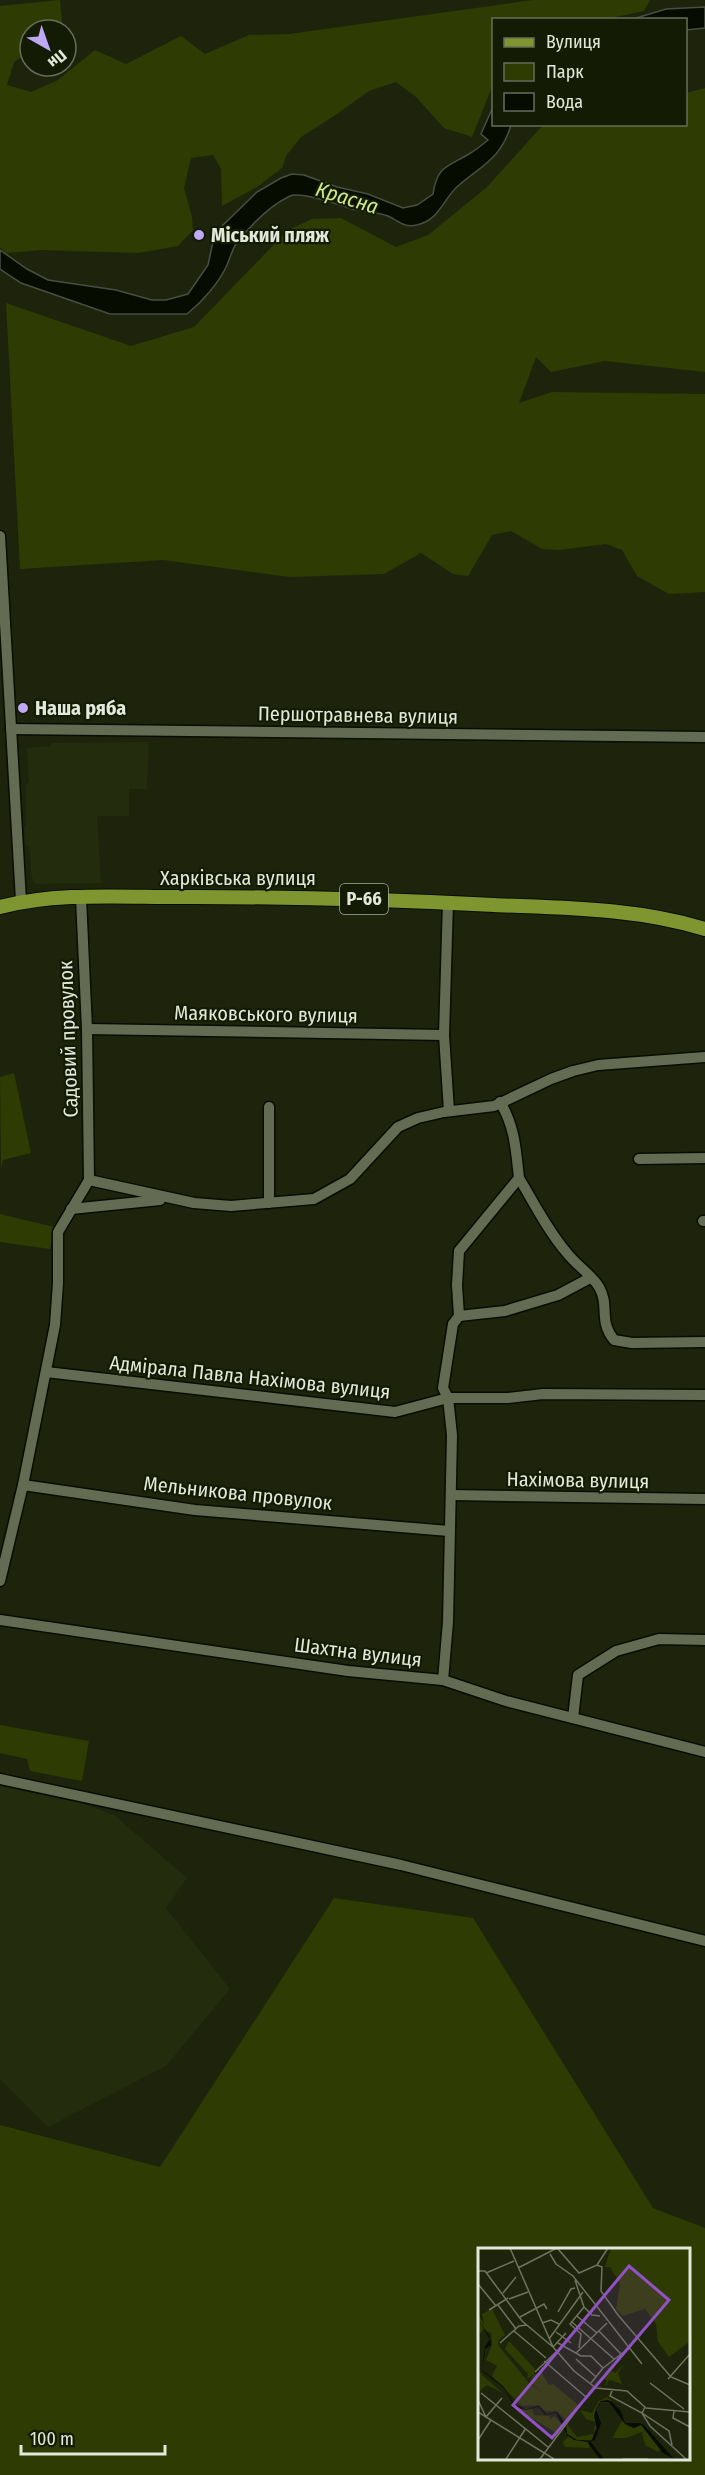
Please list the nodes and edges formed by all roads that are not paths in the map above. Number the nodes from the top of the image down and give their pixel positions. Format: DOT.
graph roads {
  1 [pos="0,536"];
  2 [pos="11,729"];
  3 [pos="705,737"];
  4 [pos="81,898"];
  5 [pos="21,902"];
  6 [pos="448,902"];
  7 [pos="0,907"];
  8 [pos="705,929"];
  9 [pos="87,1029"];
  10 [pos="444,1035"];
  11 [pos="705,1057"];
  12 [pos="500,1102"];
  13 [pos="269,1107"];
  14 [pos="449,1111"];
  15 [pos="705,1158"];
  16 [pos="639,1159"];
  17 [pos="519,1178"];
  18 [pos="89,1180"];
  19 [pos="170,1199"];
  20 [pos="269,1203"];
  21 [pos="71,1209"];
  22 [pos="590,1278"];
  23 [pos="456,1320"];
  24 [pos="705,1342"];
  25 [pos="46,1372"];
  26 [pos="705,1395"];
  27 [pos="448,1398"];
  28 [pos="23,1485"];
  29 [pos="451,1495"];
  30 [pos="705,1499"];
  31 [pos="449,1531"];
  32 [pos="0,1581"];
  33 [pos="0,1620"];
  34 [pos="705,1640"];
  35 [pos="442,1680"];
  36 [pos="573,1718"];
  37 [pos="705,1752"];
  38 [pos="0,1779"];
  39 [pos="705,1941"];
  1 -- 2 [label="street"];
  2 -- 3 [label="street, Першотравнева вулиця"];
  2 -- 5 [label="street"];
  4 -- 5 [label="main road, Харківська вулиця / Р-66"];
  4 -- 6 [label="main road, Харківська вулиця / Р-66"];
  4 -- 9 [label="street, Садовий провулок"];
  5 -- 7 [label="main road, Р-66"];
  6 -- 8 [label="main road, Харківська вулиця / Р-66"];
  6 -- 10 [label="street"];
  9 -- 10 [label="street, Маяковського вулиця"];
  9 -- 18 [label="street, Садовий провулок"];
  10 -- 14 [label="street"];
  11 -- 12 [label="street"];
  12 -- 14 [label="street"];
  12 -- 17 [label="street"];
  13 -- 20 [label="street"];
  14 -- 20 [label="street"];
  15 -- 16 [label="street"];
  17 -- 22 [label="street"];
  17 -- 23 [label="street"];
  18 -- 19 [label="street"];
  18 -- 21 [label="street"];
  19 -- 20 [label="street"];
  19 -- 21 [label="street"];
  21 -- 25 [label="street"];
  22 -- 23 [label="street"];
  22 -- 24 [label="street"];
  23 -- 27 [label="street"];
  25 -- 27 [label="street, Адмірала Павла Нахімова вулиця"];
  25 -- 28 [label="street"];
  26 -- 27 [label="street, Адмірала Павла Нахімова вулиця"];
  27 -- 29 [label="street"];
  28 -- 31 [label="street, Мельникова провулок"];
  28 -- 32 [label="street"];
  29 -- 30 [label="street, Нахімова вулиця"];
  29 -- 31 [label="street"];
  31 -- 35 [label="street"];
  33 -- 35 [label="street, Шахтна вулиця"];
  34 -- 36 [label="street"];
  35 -- 36 [label="street, Шахтна вулиця"];
  36 -- 37 [label="street, Шахтна вулиця"];
  38 -- 39 [label="street"];
}
